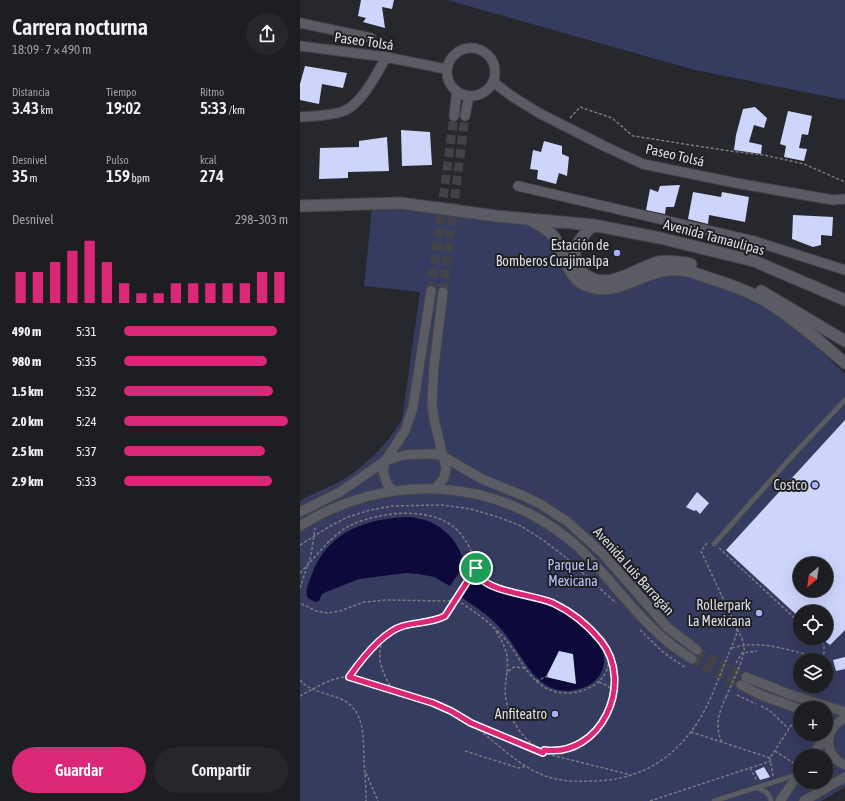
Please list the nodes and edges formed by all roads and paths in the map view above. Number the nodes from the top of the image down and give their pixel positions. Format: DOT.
graph roads {
  1 [pos="300,23"];
  2 [pos="371,38"];
  3 [pos="300,46"];
  4 [pos="386,57"];
  5 [pos="446,69"];
  6 [pos="493,82"];
  7 [pos="457,91"];
  8 [pos="469,96"];
  9 [pos="454,116"];
  10 [pos="465,116"];
  11 [pos="300,117"];
  12 [pos="563,125"];
  13 [pos="845,182"];
  14 [pos="518,186"];
  15 [pos="845,200"];
  16 [pos="300,206"];
  17 [pos="528,219"];
  18 [pos="593,225"];
  19 [pos="845,270"];
  20 [pos="431,291"];
  21 [pos="443,292"];
  22 [pos="845,300"];
  23 [pos="845,341"];
  24 [pos="845,363"];
  25 [pos="845,400"];
  26 [pos="444,457"];
  27 [pos="385,462"];
  28 [pos="436,488"];
  29 [pos="392,490"];
  30 [pos="300,512"];
  31 [pos="316,516"];
  32 [pos="300,526"];
  33 [pos="315,535"];
  34 [pos="714,544"];
  35 [pos="300,545"];
  36 [pos="308,564"];
  37 [pos="476,568"];
  38 [pos="300,573"];
  39 [pos="300,588"];
  40 [pos="455,599"];
  41 [pos="300,603"];
  42 [pos="616,604"];
  43 [pos="793,617"];
  44 [pos="637,627"];
  45 [pos="494,629"];
  46 [pos="737,630"];
  47 [pos="382,640"];
  48 [pos="744,645"];
  49 [pos="824,645"];
  50 [pos="732,648"];
  51 [pos="697,650"];
  52 [pos="757,651"];
  53 [pos="607,652"];
  54 [pos="744,652"];
  55 [pos="692,660"];
  56 [pos="736,663"];
  57 [pos="525,668"];
  58 [pos="686,668"];
  59 [pos="506,672"];
  60 [pos="548,676"];
  61 [pos="349,677"];
  62 [pos="746,677"];
  63 [pos="300,680"];
  64 [pos="537,680"];
  65 [pos="599,682"];
  66 [pos="741,685"];
  67 [pos="312,689"];
  68 [pos="394,692"];
  69 [pos="614,692"];
  70 [pos="300,696"];
  71 [pos="737,696"];
  72 [pos="793,711"];
  73 [pos="845,712"];
  74 [pos="845,718"];
  75 [pos="793,722"];
  76 [pos="471,723"];
  77 [pos="833,727"];
  78 [pos="789,729"];
  79 [pos="691,732"];
  80 [pos="829,741"];
  81 [pos="722,742"];
  82 [pos="465,751"];
  83 [pos="543,751"];
  84 [pos="775,751"];
  85 [pos="770,759"];
  86 [pos="845,765"];
  87 [pos="526,766"];
  88 [pos="793,766"];
  89 [pos="750,768"];
  90 [pos="366,772"];
  91 [pos="793,774"];
  92 [pos="633,775"];
  93 [pos="845,777"];
  94 [pos="793,780"];
  95 [pos="774,782"];
  96 [pos="758,787"];
  97 [pos="366,801"];
  98 [pos="378,801"];
  99 [pos="650,801"];
  100 [pos="714,801"];
  101 [pos="771,801"];
  102 [pos="780,801"];
  103 [pos="804,801"];
  1 -- 2 [label="street"];
  3 -- 4 [label="street, Paseo Tolsá"];
  4 -- 5 [label="street, Paseo Tolsá"];
  4 -- 11 [label="street"];
  5 -- 6 [label="street"];
  5 -- 7 [label="street"];
  6 -- 8 [label="street"];
  6 -- 12 [label="street, Paseo Tolsá"];
  7 -- 8 [label="street"];
  7 -- 9 [label="street"];
  8 -- 10 [label="street"];
  12 -- 13 [label="path"];
  12 -- 15 [label="street, Paseo Tolsá"];
  14 -- 19 [label="street"];
  16 -- 17 [label="street, Avenida Tamaulipas"];
  17 -- 18 [label="street, Avenida Tamaulipas"];
  17 -- 24 [label="street, Avenida Tamaulipas"];
  18 -- 22 [label="street, Avenida Tamaulipas"];
  18 -- 23 [label="street"];
  20 -- 27 [label="street, Avenida Luis Barragán"];
  21 -- 26 [label="street"];
  25 -- 34 [label="lane"];
  26 -- 27 [label="street, Avenida Luis Barragán"];
  26 -- 28 [label="street"];
  26 -- 51 [label="street, Avenida Luis Barragán"];
  27 -- 29 [label="street"];
  27 -- 30 [label="street, Avenida Luis Barragán"];
  28 -- 29 [label="street, Avenida Luis Barragán"];
  28 -- 55 [label="street, Avenida Luis Barragán"];
  29 -- 31 [label="street, Avenida Luis Barragán"];
  31 -- 32 [label="street, Avenida Luis Barragán"];
  31 -- 33 [label="path"];
  33 -- 35 [label="path"];
  33 -- 36 [label="path"];
  33 -- 42 [label="path"];
  34 -- 43 [label="path"];
  34 -- 46 [label="path"];
  36 -- 37 [label="path"];
  36 -- 38 [label="path"];
  36 -- 39 [label="path"];
  37 -- 40 [label="path"];
  37 -- 53 [label="path"];
  40 -- 41 [label="path"];
  40 -- 45 [label="path"];
  40 -- 47 [label="path"];
  44 -- 58 [label="path"];
  45 -- 57 [label="path"];
  45 -- 59 [label="path"];
  46 -- 48 [label="path"];
  46 -- 50 [label="path"];
  47 -- 61 [label="path"];
  47 -- 68 [label="path"];
  48 -- 49 [label="path"];
  48 -- 50 [label="path"];
  48 -- 54 [label="path"];
  50 -- 79 [label="path, bridge"];
  52 -- 54 [label="path"];
  53 -- 65 [label="path"];
  53 -- 69 [label="path"];
  54 -- 56 [label="path"];
  54 -- 81 [label="path, bridge"];
  57 -- 59 [label="path"];
  57 -- 64 [label="path"];
  59 -- 83 [label="path"];
  60 -- 64 [label="path"];
  61 -- 67 [label="path"];
  61 -- 68 [label="path"];
  62 -- 73 [label="street"];
  63 -- 67 [label="path"];
  64 -- 65 [label="path"];
  65 -- 69 [label="path"];
  66 -- 72 [label="street"];
  67 -- 70 [label="path"];
  67 -- 90 [label="path"];
  68 -- 76 [label="path"];
  69 -- 83 [label="path"];
  71 -- 78 [label="path"];
  74 -- 77 [label="street"];
  75 -- 78 [label="path"];
  76 -- 83 [label="path"];
  76 -- 87 [label="path"];
  78 -- 84 [label="path"];
  79 -- 81 [label="path"];
  79 -- 92 [label="path"];
  80 -- 86 [label="street"];
  81 -- 85 [label="path"];
  82 -- 87 [label="path"];
  83 -- 92 [label="path"];
  84 -- 85 [label="path"];
  84 -- 88 [label="path"];
  85 -- 89 [label="path"];
  85 -- 95 [label="path"];
  87 -- 92 [label="path"];
  89 -- 96 [label="path"];
  89 -- 99 [label="path"];
  90 -- 97 [label="path"];
  90 -- 98 [label="path"];
  91 -- 95 [label="lane"];
  93 -- 103 [label="street"];
  94 -- 102 [label="street"];
  95 -- 96 [label="lane"];
  96 -- 100 [label="lane"];
  96 -- 101 [label="lane"];
}
